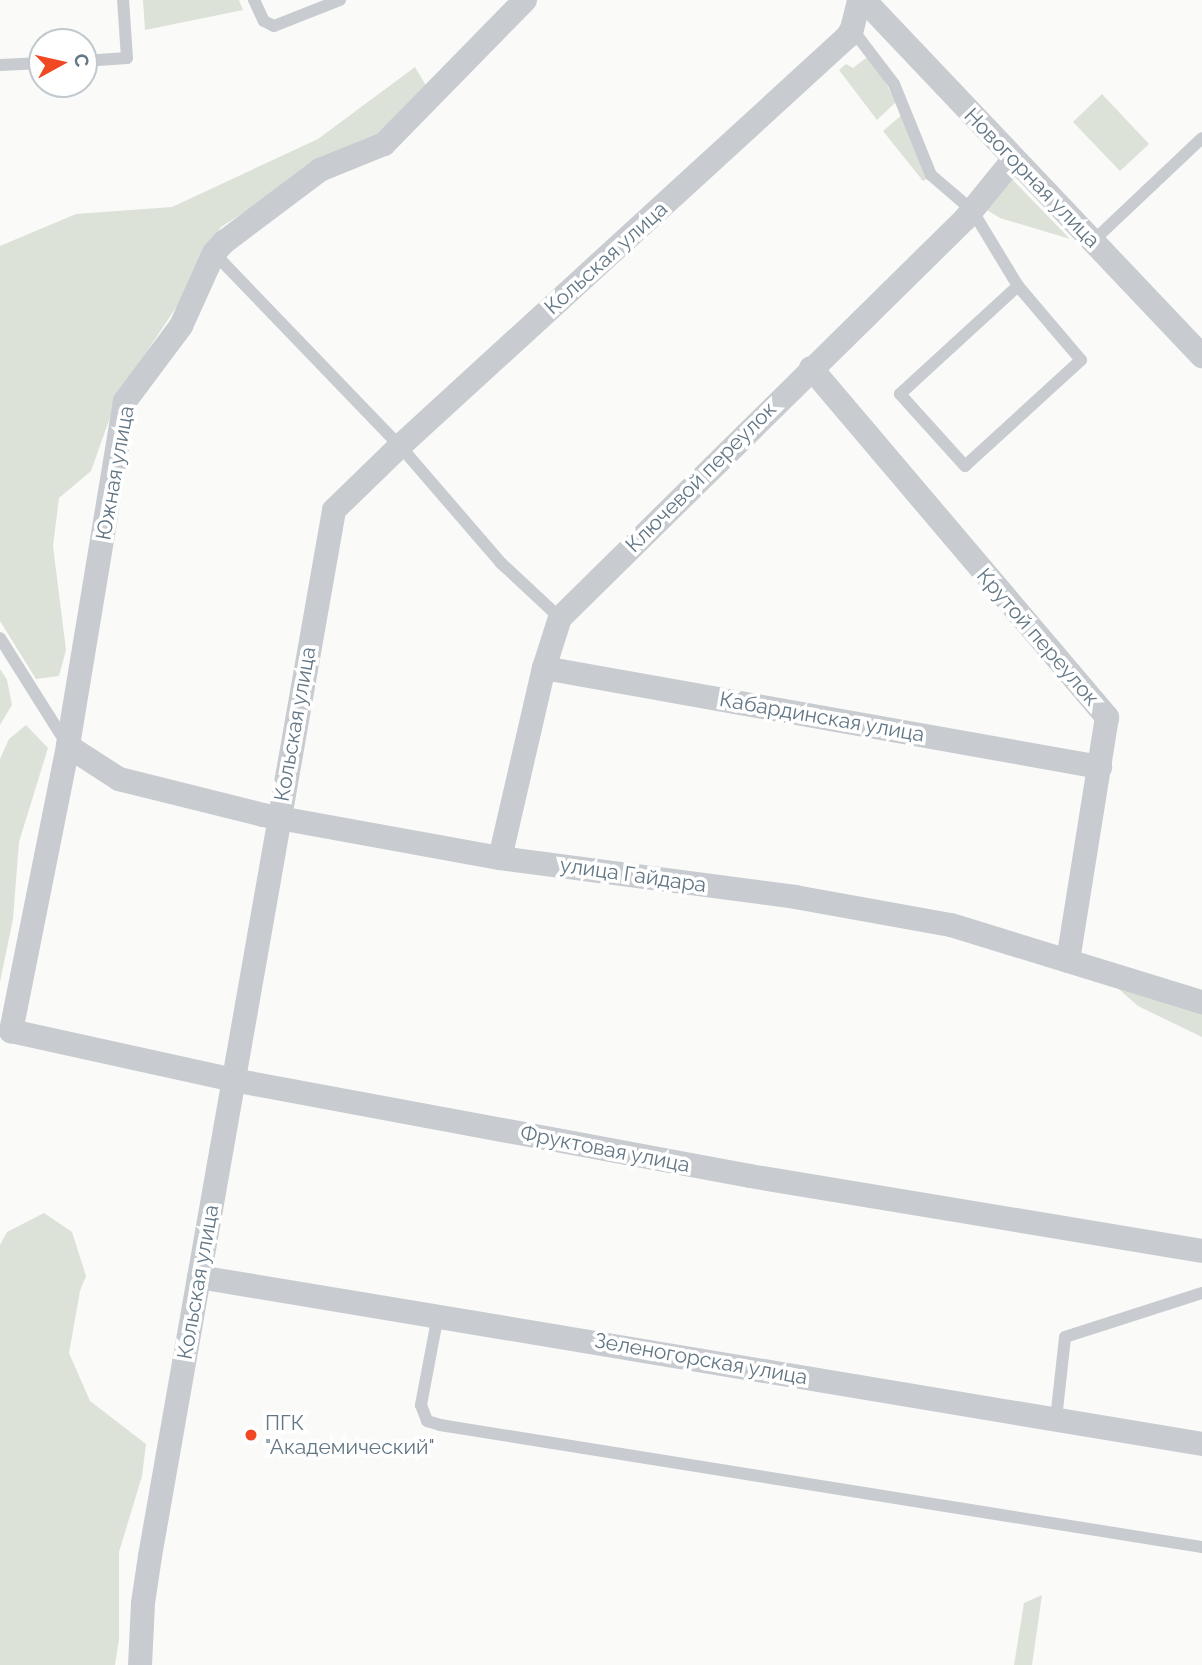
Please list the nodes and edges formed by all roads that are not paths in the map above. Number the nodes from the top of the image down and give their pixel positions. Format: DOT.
graph roads {
  1 [pos="123,0"];
  2 [pos="254,0"];
  3 [pos="340,0"];
  4 [pos="525,0"];
  5 [pos="861,0"];
  6 [pos="850,33"];
  7 [pos="98,60"];
  8 [pos="28,64"];
  9 [pos="0,65"];
  10 [pos="1202,138"];
  11 [pos="1013,159"];
  12 [pos="972,209"];
  13 [pos="1092,242"];
  14 [pos="214,253"];
  15 [pos="1018,286"];
  16 [pos="1202,356"];
  17 [pos="811,368"];
  18 [pos="400,446"];
  19 [pos="560,618"];
  20 [pos="0,638"];
  21 [pos="544,668"];
  22 [pos="68,746"];
  23 [pos="1100,766"];
  24 [pos="278,818"];
  25 [pos="500,858"];
  26 [pos="1068,961"];
  27 [pos="1202,1002"];
  28 [pos="11,1031"];
  29 [pos="233,1080"];
  30 [pos="1202,1251"];
  31 [pos="199,1277"];
  32 [pos="1202,1293"];
  33 [pos="438,1315"];
  34 [pos="1056,1419"];
  35 [pos="1202,1444"];
  36 [pos="1202,1547"];
  37 [pos="140,1665"];
  1 -- 7 [label="lane"];
  2 -- 3 [label="lane"];
  4 -- 14 [label="street, Южная улица"];
  5 -- 6 [label="street"];
  5 -- 11 [label="street, Новогорная улица"];
  6 -- 12 [label="lane"];
  6 -- 18 [label="street, Кольская улица"];
  8 -- 9 [label="lane"];
  10 -- 13 [label="lane"];
  11 -- 12 [label="street, Ключевой переулок"];
  11 -- 13 [label="street, Новогорная улица"];
  12 -- 15 [label="lane"];
  12 -- 17 [label="street, Ключевой переулок"];
  13 -- 16 [label="street, Новогорная улица"];
  14 -- 18 [label="lane"];
  14 -- 22 [label="street, Южная улица"];
  15 -- 15 [label="lane"];
  17 -- 19 [label="street, Ключевой переулок"];
  17 -- 23 [label="street, Крутой переулок"];
  18 -- 19 [label="lane"];
  18 -- 24 [label="street, Кольская улица"];
  19 -- 21 [label="street, Ключевой переулок"];
  20 -- 22 [label="lane"];
  21 -- 23 [label="street, Кабардинская улица"];
  21 -- 25 [label="street, Ключевой переулок"];
  22 -- 24 [label="street, улица Гайдара"];
  22 -- 28 [label="street, Южная улица"];
  23 -- 26 [label="street, Крутой переулок"];
  24 -- 25 [label="street, улица Гайдара"];
  24 -- 29 [label="street, Кольская улица"];
  25 -- 26 [label="street, улица Гайдара"];
  26 -- 27 [label="street, улица Гайдара"];
  28 -- 29 [label="street, Фруктовая улица"];
  29 -- 30 [label="street, Фруктовая улица"];
  29 -- 31 [label="street, Кольская улица"];
  31 -- 33 [label="street, Зеленогорская улица"];
  31 -- 37 [label="street, Кольская улица"];
  32 -- 34 [label="lane"];
  33 -- 34 [label="street, Зеленогорская улица"];
  33 -- 36 [label="lane"];
  34 -- 35 [label="street, Зеленогорская улица"];
}
